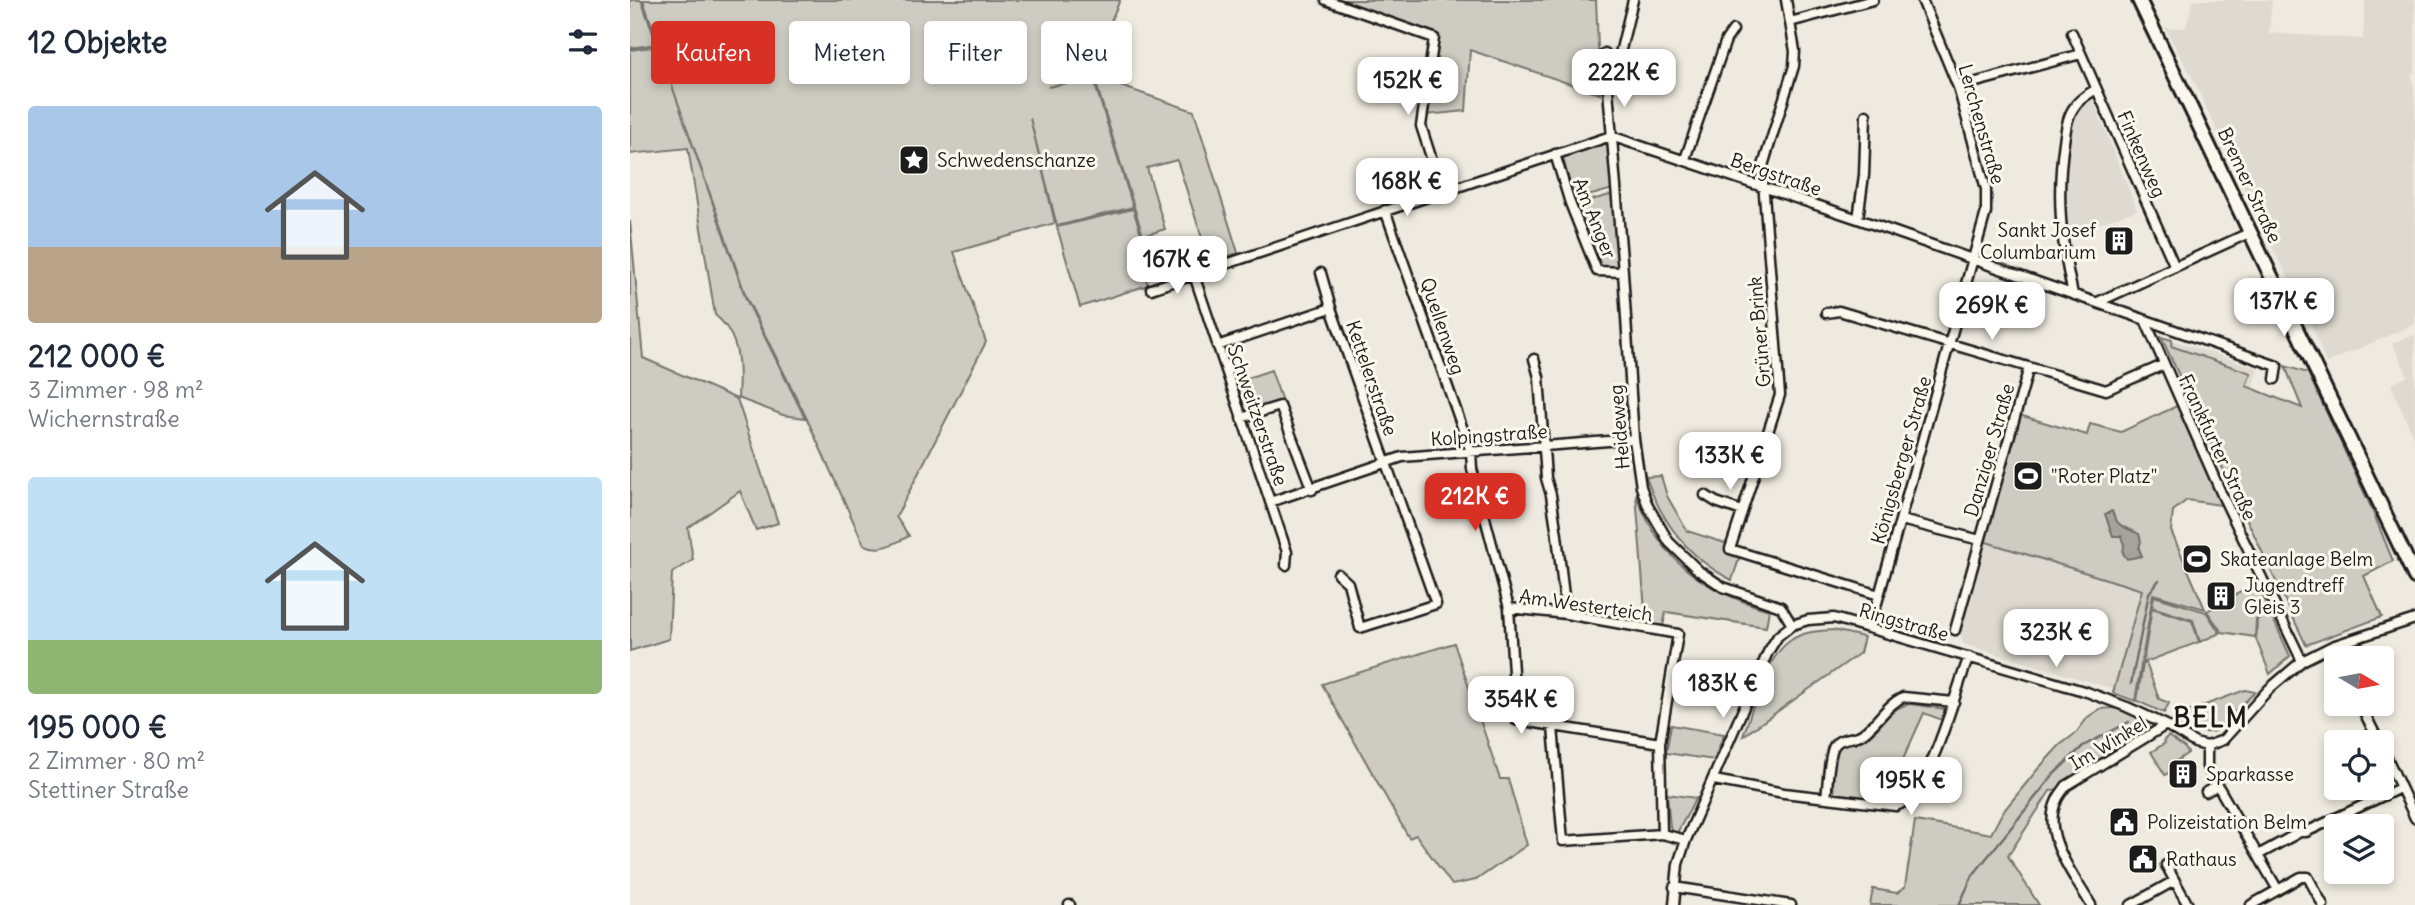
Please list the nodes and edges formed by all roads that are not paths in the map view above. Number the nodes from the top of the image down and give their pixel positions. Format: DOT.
graph roads {
  1 [pos="1326,0"];
  2 [pos="1633,0"];
  3 [pos="1786,0"];
  4 [pos="1873,0"];
  5 [pos="1922,0"];
  6 [pos="2140,0"];
  7 [pos="1790,22"];
  8 [pos="1733,30"];
  9 [pos="2072,33"];
  10 [pos="1605,53"];
  11 [pos="2081,54"];
  12 [pos="1607,84"];
  13 [pos="1958,87"];
  14 [pos="2096,89"];
  15 [pos="1866,115"];
  16 [pos="1611,136"];
  17 [pos="1555,154"];
  18 [pos="1685,159"];
  19 [pos="1763,187"];
  20 [pos="1442,191"];
  21 [pos="1385,210"];
  22 [pos="1858,219"];
  23 [pos="2251,232"];
  24 [pos="1974,261"];
  25 [pos="2175,267"];
  26 [pos="1623,272"];
  27 [pos="1321,273"];
  28 [pos="1194,275"];
  29 [pos="1151,289"];
  30 [pos="2073,295"];
  31 [pos="2098,302"];
  32 [pos="1331,308"];
  33 [pos="1826,313"];
  34 [pos="2145,320"];
  35 [pos="1950,345"];
  36 [pos="1217,346"];
  37 [pos="1534,359"];
  38 [pos="2163,365"];
  39 [pos="2029,367"];
  40 [pos="2274,379"];
  41 [pos="1241,418"];
  42 [pos="1634,439"];
  43 [pos="1543,447"];
  44 [pos="1471,452"];
  45 [pos="1386,463"];
  46 [pos="1312,490"];
  47 [pos="1706,495"];
  48 [pos="1270,502"];
  49 [pos="1742,511"];
  50 [pos="1900,520"];
  51 [pos="1980,540"];
  52 [pos="1286,565"];
  53 [pos="1338,574"];
  54 [pos="2415,577"];
  55 [pos="1879,595"];
  56 [pos="1508,608"];
  57 [pos="1566,614"];
  58 [pos="2415,619"];
  59 [pos="1792,625"];
  60 [pos="1870,628"];
  61 [pos="1955,631"];
  62 [pos="2332,646"];
  63 [pos="2324,650"];
  64 [pos="1969,657"];
  65 [pos="2302,661"];
  66 [pos="1954,702"];
  67 [pos="2166,725"];
  68 [pos="1553,727"];
  69 [pos="1660,743"];
  70 [pos="2207,746"];
  71 [pos="2394,774"];
  72 [pos="1714,780"];
  73 [pos="2218,785"];
  74 [pos="2400,788"];
  75 [pos="2206,792"];
  76 [pos="1826,798"];
  77 [pos="2415,818"];
  78 [pos="1662,834"];
  79 [pos="1686,840"];
  80 [pos="2258,855"];
  81 [pos="2166,865"];
  82 [pos="2174,881"];
  83 [pos="1674,887"];
  84 [pos="2278,890"];
  85 [pos="1769,903"];
  86 [pos="1674,905"];
  87 [pos="1791,905"];
  88 [pos="2091,905"];
  89 [pos="2132,905"];
  90 [pos="2188,905"];
  91 [pos="2251,905"];
  92 [pos="2323,905"];
  1 -- 20 [label="street"];
  2 -- 12 [label="street"];
  3 -- 7 [label="street, Grüner Brink"];
  4 -- 7 [label="street"];
  5 -- 13 [label="street, Lerchenstraße"];
  6 -- 23 [label="street, Bremer Straße"];
  7 -- 19 [label="street, Grüner Brink"];
  8 -- 18 [label="street"];
  9 -- 11 [label="street, Finkenweg"];
  10 -- 12 [label="street, Heideweg"];
  11 -- 13 [label="street"];
  11 -- 14 [label="street, Finkenweg"];
  12 -- 16 [label="street, Heideweg"];
  13 -- 24 [label="street, Lerchenstraße"];
  14 -- 25 [label="street, Finkenweg"];
  14 -- 30 [label="street"];
  15 -- 22 [label="street"];
  16 -- 17 [label="street"];
  16 -- 18 [label="street, Bergstraße"];
  16 -- 26 [label="street, Heideweg"];
  17 -- 20 [label="street"];
  17 -- 26 [label="street, Am Anger"];
  18 -- 19 [label="street, Bergstraße"];
  19 -- 22 [label="street, Bergstraße"];
  19 -- 49 [label="street, Grüner Brink"];
  20 -- 21 [label="street"];
  21 -- 28 [label="street"];
  21 -- 44 [label="street, Quellenweg"];
  22 -- 24 [label="street, Bergstraße"];
  23 -- 25 [label="street"];
  23 -- 54 [label="street, Bremer Straße"];
  24 -- 30 [label="street, Bergstraße"];
  24 -- 35 [label="street, Königsberger Straße"];
  25 -- 31 [label="street"];
  26 -- 42 [label="street, Heideweg"];
  27 -- 32 [label="street, Kettelerstraße"];
  28 -- 29 [label="street"];
  28 -- 36 [label="street, Schweitzerstraße"];
  30 -- 31 [label="street, Bergstraße"];
  31 -- 34 [label="street, Bergstraße"];
  32 -- 36 [label="street, Kettelerstraße"];
  32 -- 45 [label="street, Kettelerstraße"];
  33 -- 35 [label="street"];
  34 -- 38 [label="street, Frankfurter Straße"];
  34 -- 40 [label="street, Bergstraße"];
  35 -- 39 [label="street"];
  35 -- 50 [label="street, Königsberger Straße"];
  36 -- 41 [label="street, Schweitzerstraße"];
  37 -- 43 [label="street"];
  38 -- 39 [label="street"];
  38 -- 65 [label="street, Frankfurter Straße"];
  39 -- 51 [label="street, Danziger Straße"];
  41 -- 46 [label="street"];
  41 -- 48 [label="street, Schweitzerstraße"];
  42 -- 43 [label="street, Kolpingstraße"];
  42 -- 59 [label="street, Heideweg"];
  43 -- 44 [label="street, Kolpingstraße"];
  43 -- 57 [label="street"];
  44 -- 45 [label="street, Kolpingstraße"];
  44 -- 56 [label="street, Quellenweg"];
  45 -- 46 [label="street, Kolpingstraße"];
  45 -- 53 [label="street, Kettelerstraße"];
  46 -- 48 [label="street, Kolpingstraße"];
  47 -- 49 [label="street"];
  48 -- 52 [label="street, Schweitzerstraße"];
  49 -- 55 [label="street, Grüner Brink"];
  50 -- 51 [label="street, Danziger Straße"];
  50 -- 55 [label="street, Königsberger Straße"];
  51 -- 61 [label="street, Danziger Straße"];
  55 -- 60 [label="street, Königsberger Straße"];
  56 -- 57 [label="street, Am Westerteich"];
  56 -- 68 [label="street, Am Westerteich"];
  57 -- 69 [label="street, Am Westerteich"];
  58 -- 62 [label="street"];
  59 -- 60 [label="street, Ringstraße"];
  59 -- 72 [label="street"];
  60 -- 64 [label="street, Ringstraße"];
  63 -- 65 [label="street"];
  64 -- 66 [label="street"];
  64 -- 67 [label="street, Ringstraße"];
  65 -- 70 [label="street"];
  66 -- 76 [label="street"];
  66 -- 76 [label="street"];
  67 -- 70 [label="street, Ringstraße"];
  67 -- 88 [label="street, Im Winkel"];
  68 -- 69 [label="street, Am Westerteich"];
  68 -- 78 [label="street"];
  69 -- 78 [label="street, Am Westerteich"];
  70 -- 73 [label="street"];
  71 -- 74 [label="street"];
  72 -- 76 [label="street"];
  72 -- 79 [label="street"];
  73 -- 75 [label="street"];
  73 -- 80 [label="street"];
  74 -- 77 [label="street"];
  74 -- 80 [label="street"];
  78 -- 79 [label="street"];
  79 -- 83 [label="street"];
  80 -- 84 [label="street"];
  81 -- 82 [label="street"];
  82 -- 89 [label="street"];
  82 -- 90 [label="street"];
  83 -- 85 [label="street"];
  83 -- 86 [label="street"];
  84 -- 91 [label="street"];
  84 -- 92 [label="street"];
  85 -- 87 [label="street"];
}
